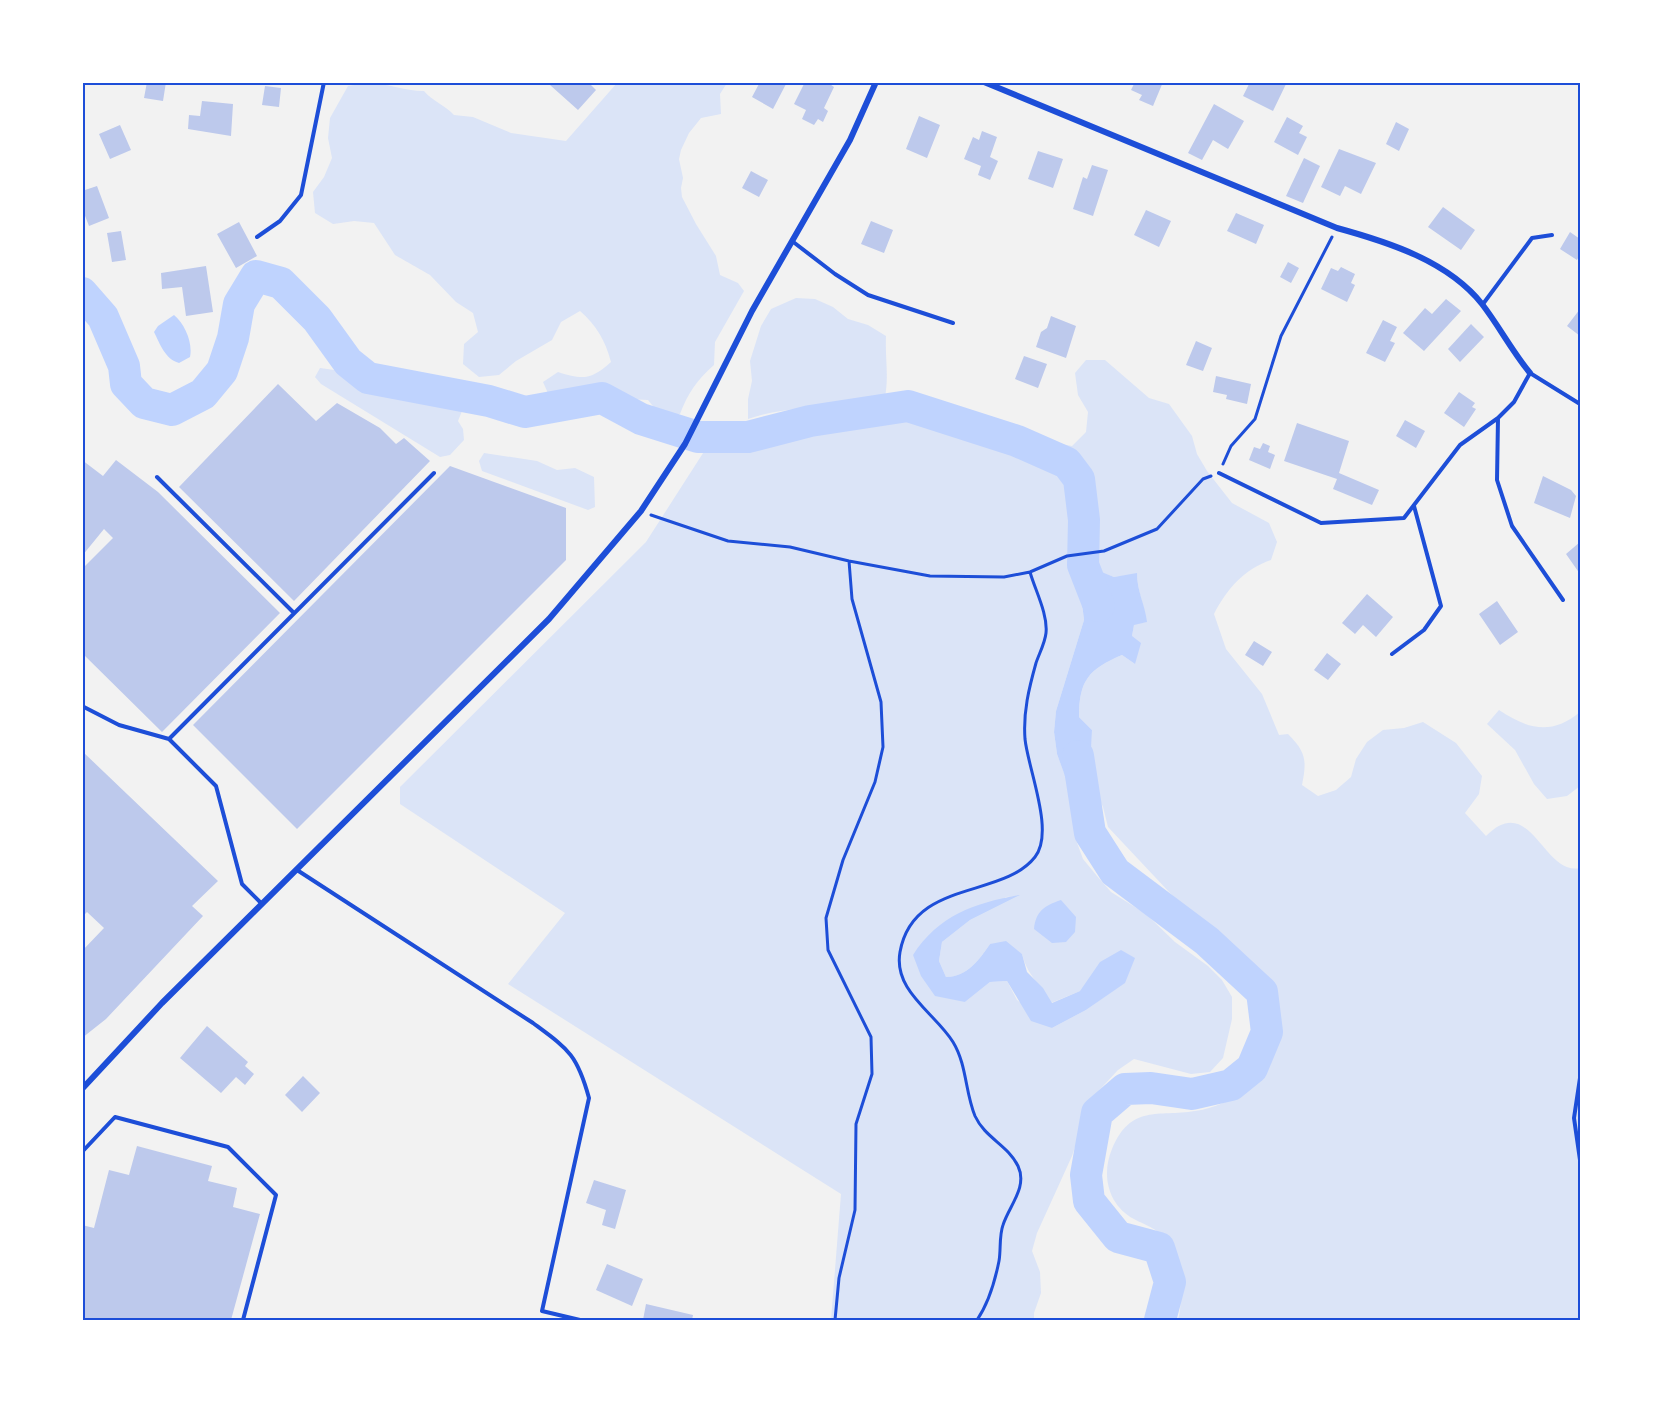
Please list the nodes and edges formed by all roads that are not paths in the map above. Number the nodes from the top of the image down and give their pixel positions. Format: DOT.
graph roads {
  1 [pos="324,82"];
  2 [pos="876,82"];
  3 [pos="984,82"];
  4 [pos="1552,235"];
  5 [pos="257,237"];
  6 [pos="792,241"];
  7 [pos="1483,305"];
  8 [pos="953,323"];
  9 [pos="1530,373"];
  10 [pos="1581,404"];
  11 [pos="1498,418"];
  12 [pos="434,473"];
  13 [pos="1219,473"];
  14 [pos="157,477"];
  15 [pos="1414,506"];
  16 [pos="1563,600"];
  17 [pos="294,613"];
  18 [pos="1392,654"];
  19 [pos="82,706"];
  20 [pos="169,739"];
  21 [pos="296,870"];
  22 [pos="262,904"];
  23 [pos="1581,1078"];
  24 [pos="82,1089"];
  25 [pos="82,1152"];
  26 [pos="1581,1160"];
  27 [pos="243,1320"];
  28 [pos="580,1320"];
  1 -- 5 [label="lane"];
  2 -- 6 [label="street"];
  3 -- 7 [label="street"];
  4 -- 7 [label="lane"];
  6 -- 8 [label="lane"];
  6 -- 21 [label="street"];
  7 -- 9 [label="street"];
  9 -- 10 [label="lane"];
  9 -- 11 [label="lane"];
  11 -- 15 [label="lane"];
  11 -- 16 [label="lane"];
  12 -- 17 [label="lane"];
  13 -- 15 [label="lane"];
  14 -- 17 [label="lane"];
  15 -- 18 [label="lane"];
  17 -- 20 [label="lane"];
  19 -- 20 [label="lane"];
  20 -- 22 [label="lane"];
  21 -- 22 [label="street"];
  21 -- 28 [label="lane"];
  22 -- 24 [label="street"];
  23 -- 26 [label="lane"];
  25 -- 27 [label="lane"];
}
